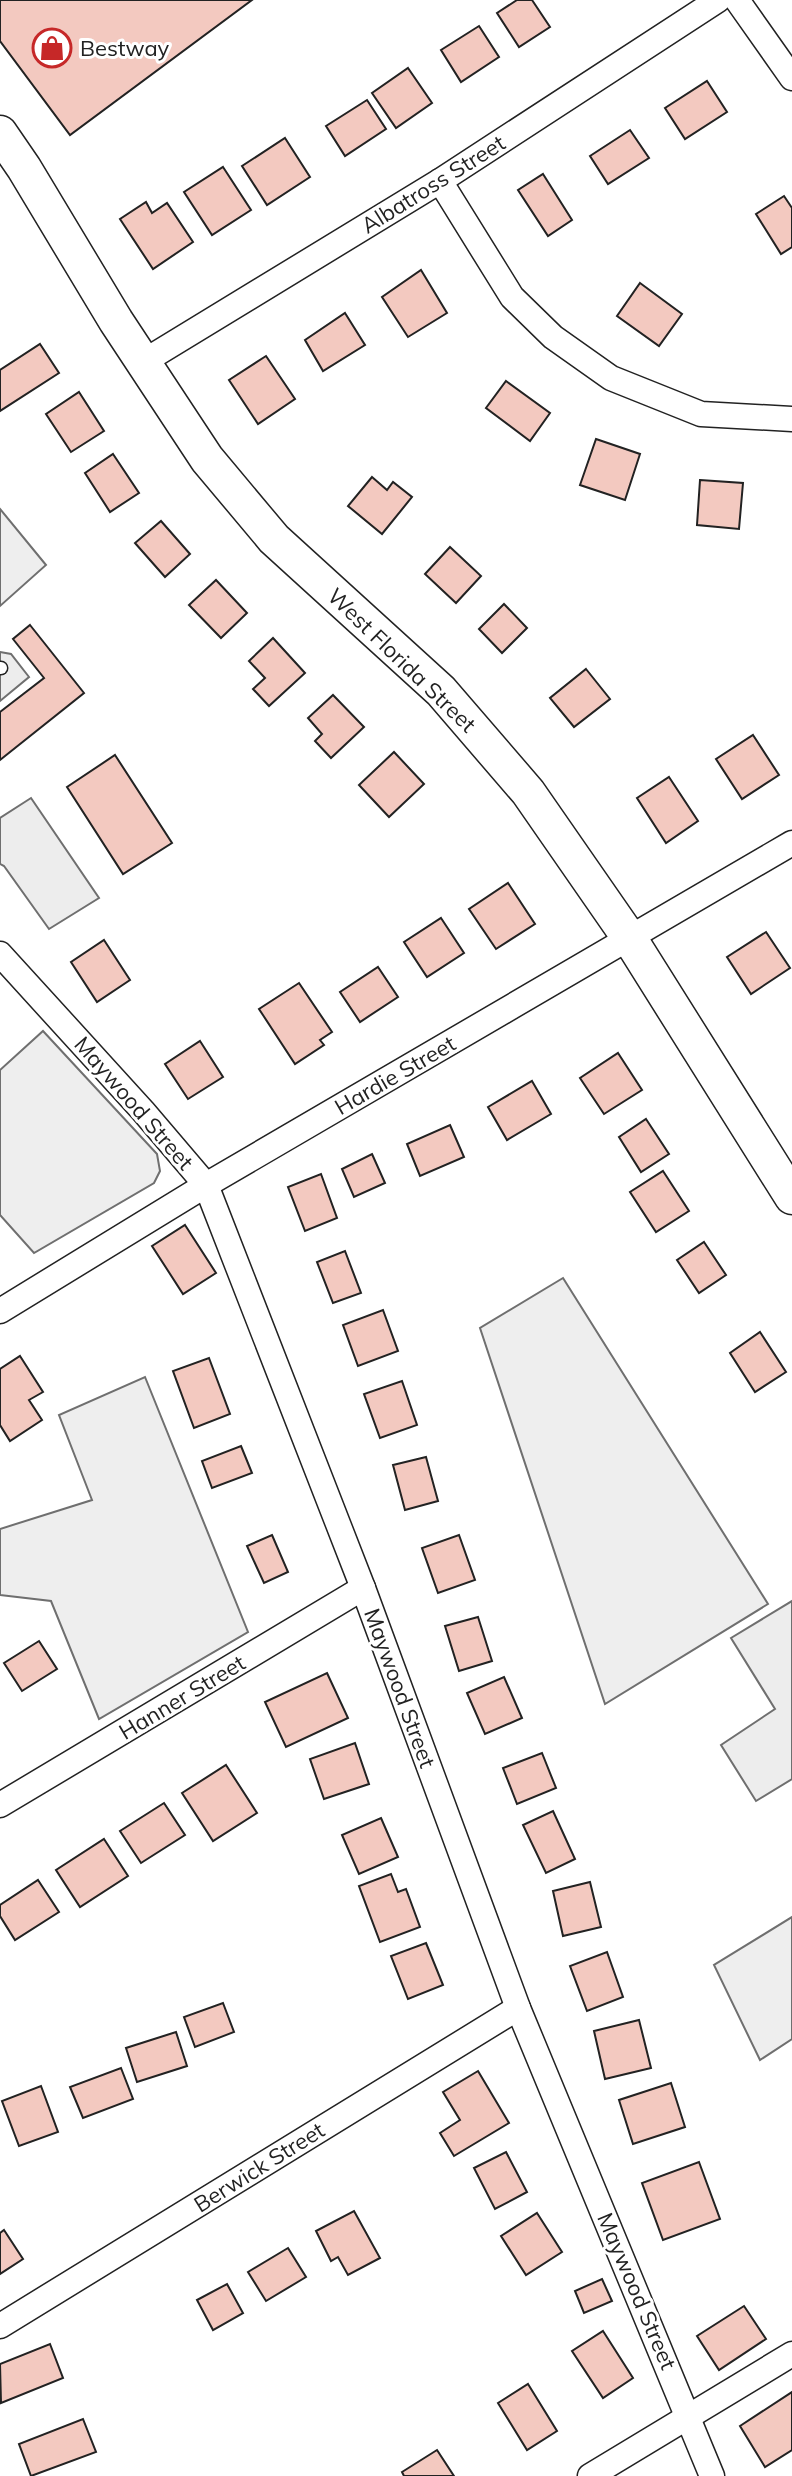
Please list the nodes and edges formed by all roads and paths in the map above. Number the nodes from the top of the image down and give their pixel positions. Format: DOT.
graph roads {
  1 [pos="718,0"];
  2 [pos="737,0"];
  3 [pos="792,78"];
  4 [pos="0,133"];
  5 [pos="440,181"];
  6 [pos="143,362"];
  7 [pos="792,419"];
  8 [pos="792,843"];
  9 [pos="630,939"];
  10 [pos="0,954"];
  11 [pos="206,1185"];
  12 [pos="792,1197"];
  13 [pos="0,1311"];
  14 [pos="363,1588"];
  15 [pos="0,1805"];
  16 [pos="518,2008"];
  17 [pos="0,2326"];
  18 [pos="792,2354"];
  19 [pos="689,2416"];
  20 [pos="590,2476"];
  21 [pos="712,2476"];
  1 -- 5 [label="street, Albatross Street"];
  2 -- 3 [label="street"];
  4 -- 6 [label="main road, West Florida Street"];
  5 -- 6 [label="street, Albatross Street"];
  5 -- 7 [label="street"];
  6 -- 9 [label="main road, West Florida Street"];
  8 -- 9 [label="street, Hardie Street"];
  9 -- 11 [label="street, Hardie Street"];
  9 -- 12 [label="main road, West Florida Street"];
  10 -- 11 [label="street, Maywood Street"];
  11 -- 13 [label="street, Hardie Street"];
  11 -- 14 [label="street, Maywood Street"];
  14 -- 15 [label="street, Hanner Street"];
  14 -- 16 [label="street, Maywood Street"];
  16 -- 17 [label="street, Berwick Street"];
  16 -- 19 [label="street, Maywood Street"];
  18 -- 19 [label="street"];
  19 -- 20 [label="street"];
  19 -- 21 [label="street, Maywood Street"];
}
